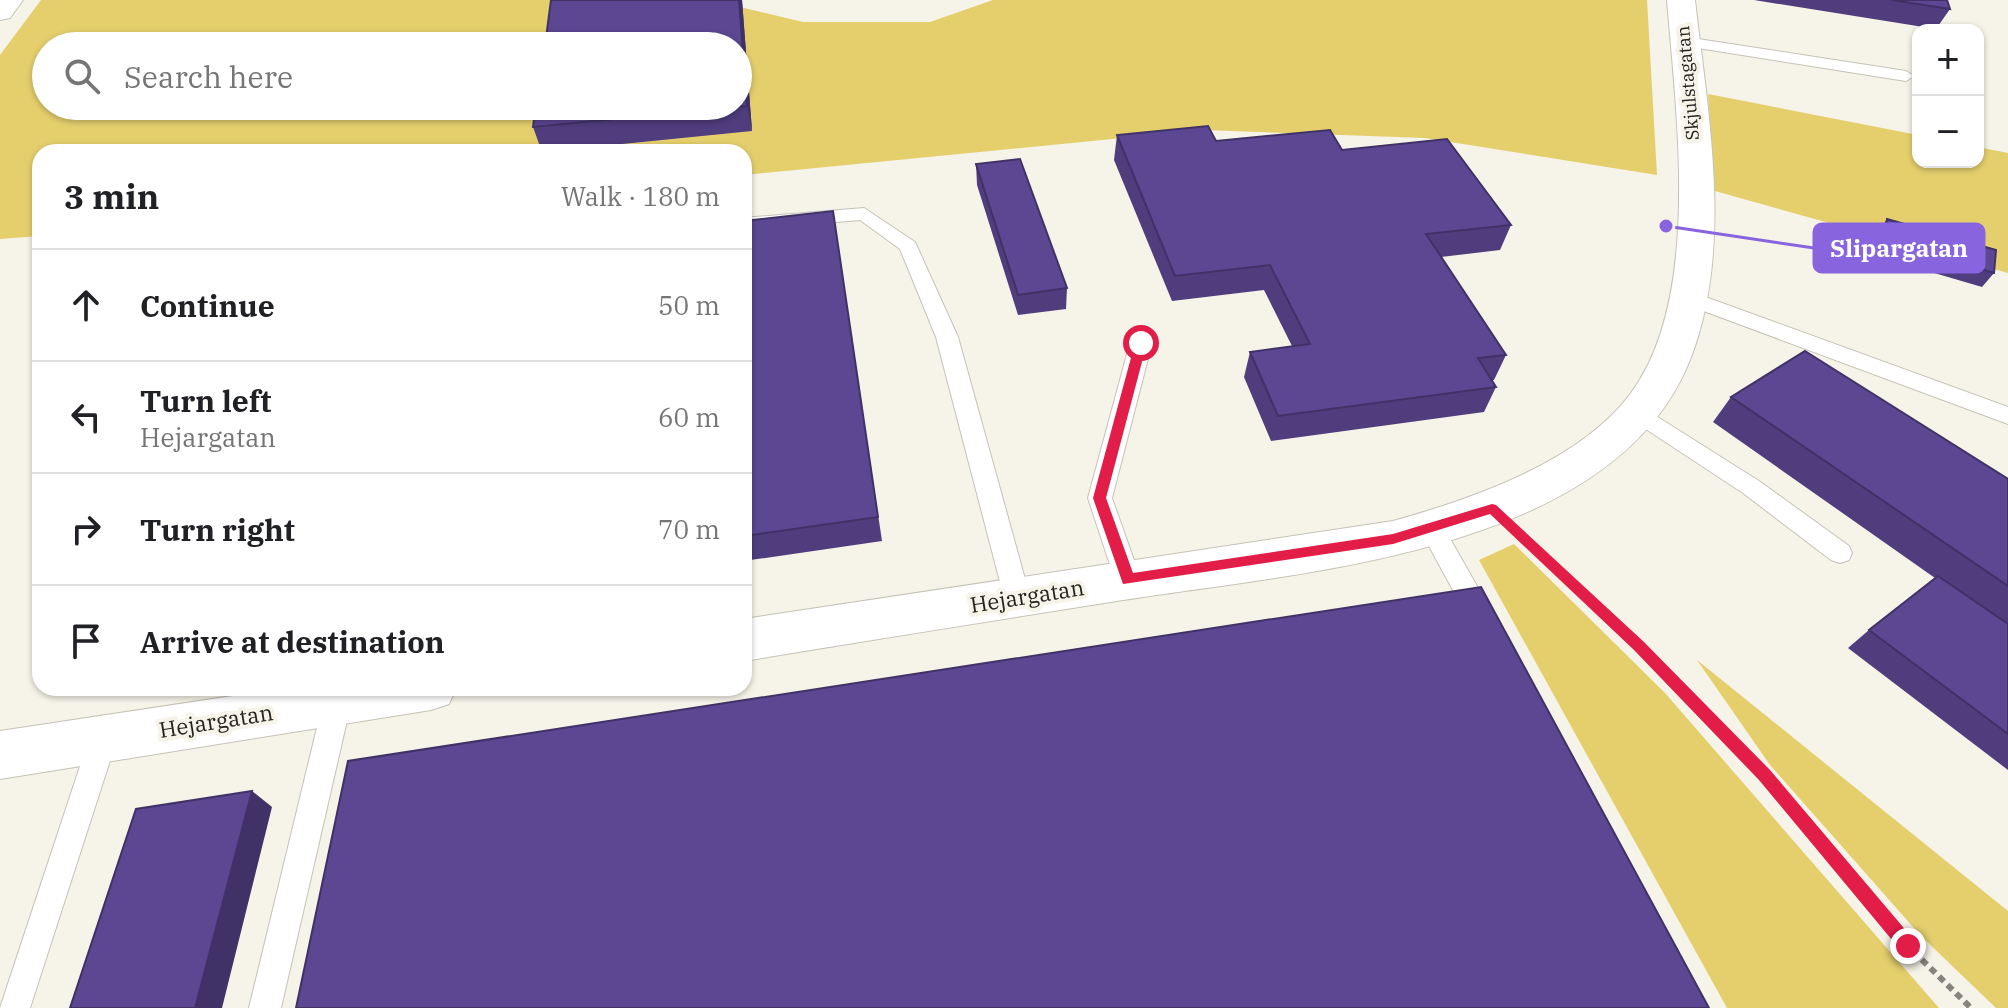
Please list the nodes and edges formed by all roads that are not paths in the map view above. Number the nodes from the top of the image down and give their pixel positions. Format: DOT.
graph roads {
  1 [pos="9,0"];
  2 [pos="1681,0"];
  3 [pos="0,12"];
  4 [pos="1685,42"];
  5 [pos="1906,76"];
  6 [pos="1694,165"];
  7 [pos="752,223"];
  8 [pos="1689,298"];
  9 [pos="1141,343"];
  10 [pos="1637,412"];
  11 [pos="2008,416"];
  12 [pos="1431,528"];
  13 [pos="1840,553"];
  14 [pos="1128,580"];
  15 [pos="1017,597"];
  16 [pos="1492,638"];
  17 [pos="752,639"];
  18 [pos="381,696"];
  19 [pos="337,703"];
  20 [pos="103,739"];
  21 [pos="0,755"];
  22 [pos="14,1008"];
  23 [pos="265,1008"];
  1 -- 3 [label="street"];
  2 -- 4 [label="street, Skjulstagatan"];
  4 -- 5 [label="lane"];
  4 -- 6 [label="street, Skjulstagatan"];
  6 -- 8 [label="street, Hejargatan"];
  7 -- 15 [label="lane"];
  8 -- 10 [label="street, Hejargatan"];
  8 -- 11 [label="lane"];
  9 -- 14 [label="lane"];
  10 -- 12 [label="street, Hejargatan"];
  10 -- 13 [label="lane"];
  12 -- 14 [label="street, Hejargatan"];
  12 -- 16 [label="lane"];
  14 -- 15 [label="street, Hejargatan"];
  15 -- 17 [label="street, Hejargatan"];
  18 -- 19 [label="street, Hejargatan"];
  19 -- 20 [label="street, Hejargatan"];
  19 -- 23 [label="lane"];
  20 -- 21 [label="street, Hejargatan"];
  20 -- 22 [label="lane"];
}
